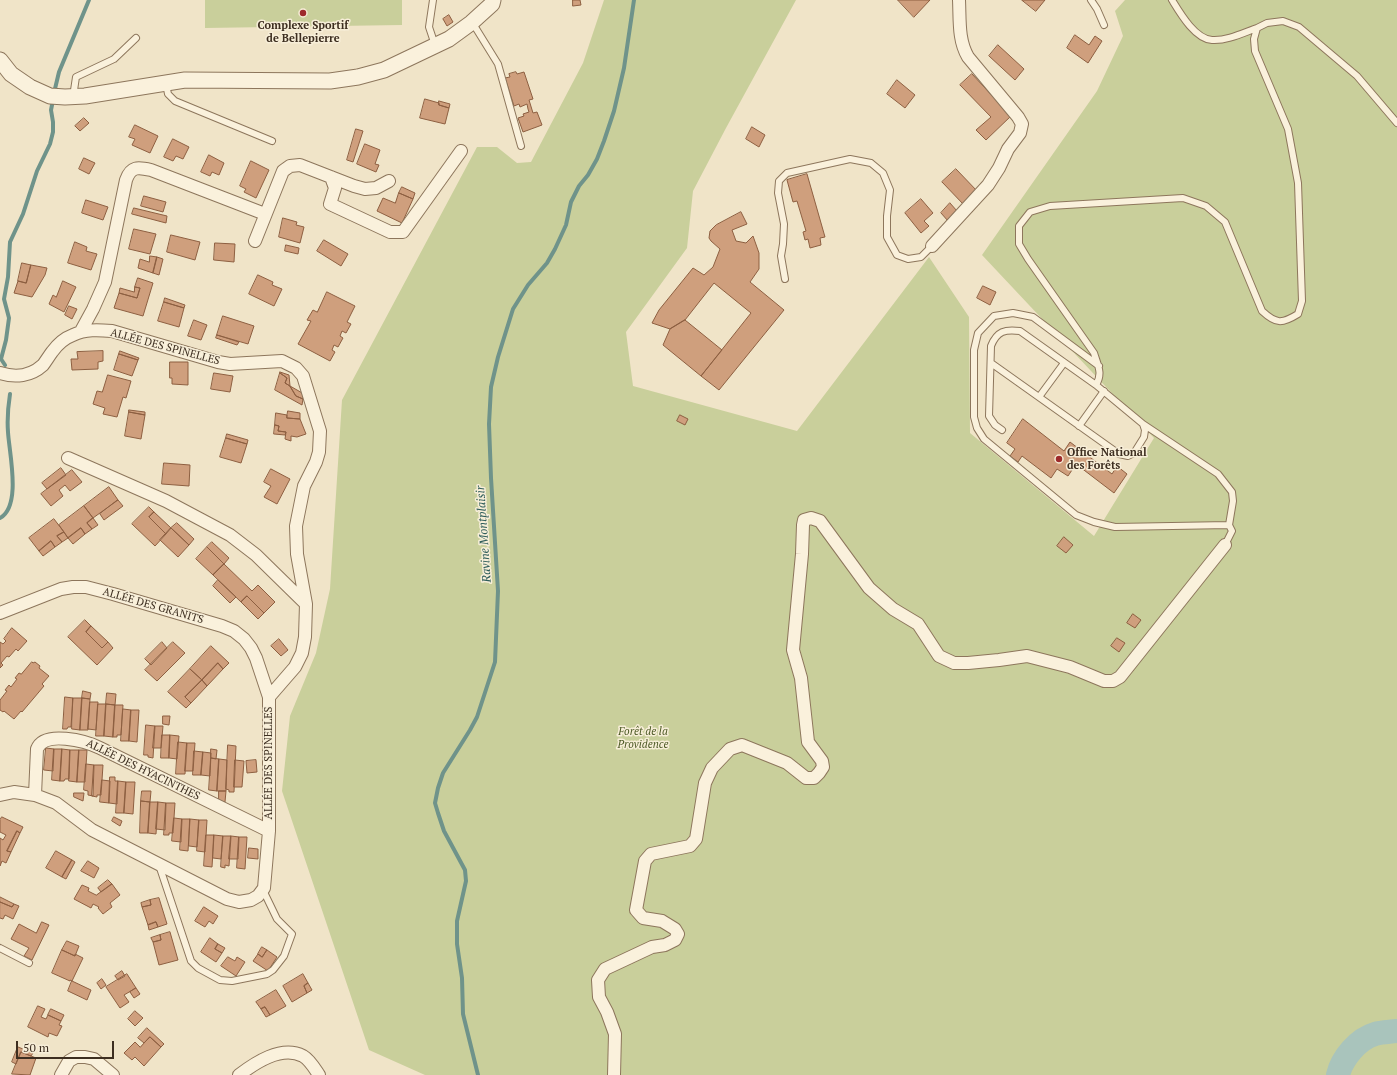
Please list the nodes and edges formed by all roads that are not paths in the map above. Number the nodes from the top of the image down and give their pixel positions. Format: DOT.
graph roads {
  1 [pos="433,0"];
  2 [pos="493,0"];
  3 [pos="959,0"];
  4 [pos="1090,0"];
  5 [pos="1172,0"];
  6 [pos="472,22"];
  7 [pos="1104,24"];
  8 [pos="1257,28"];
  9 [pos="136,38"];
  10 [pos="436,45"];
  11 [pos="0,60"];
  12 [pos="165,82"];
  13 [pos="69,97"];
  14 [pos="1397,123"];
  15 [pos="272,141"];
  16 [pos="521,146"];
  17 [pos="461,151"];
  18 [pos="331,177"];
  19 [pos="389,181"];
  20 [pos="265,214"];
  21 [pos="255,241"];
  22 [pos="932,246"];
  23 [pos="785,279"];
  24 [pos="81,331"];
  25 [pos="991,363"];
  26 [pos="1064,363"];
  27 [pos="1098,366"];
  28 [pos="0,373"];
  29 [pos="1096,385"];
  30 [pos="1104,391"];
  31 [pos="1039,397"];
  32 [pos="1143,424"];
  33 [pos="1079,426"];
  34 [pos="1002,430"];
  35 [pos="68,458"];
  36 [pos="1229,525"];
  37 [pos="1225,545"];
  38 [pos="306,604"];
  39 [pos="0,613"];
  40 [pos="269,697"];
  41 [pos="0,795"];
  42 [pos="35,795"];
  43 [pos="269,831"];
  44 [pos="159,864"];
  45 [pos="262,890"];
  46 [pos="0,948"];
  47 [pos="29,962"];
  48 [pos="61,1075"];
  49 [pos="113,1075"];
  50 [pos="239,1075"];
  51 [pos="319,1075"];
  52 [pos="614,1075"];
  1 -- 10 [label="lane"];
  2 -- 6 [label="street"];
  3 -- 22 [label="street"];
  4 -- 7 [label="lane"];
  5 -- 8 [label="lane"];
  6 -- 10 [label="street"];
  6 -- 16 [label="lane"];
  8 -- 14 [label="lane"];
  8 -- 27 [label="lane"];
  9 -- 13 [label="lane"];
  10 -- 12 [label="street"];
  11 -- 13 [label="street"];
  12 -- 13 [label="street"];
  12 -- 15 [label="lane"];
  17 -- 18 [label="street"];
  18 -- 19 [label="street"];
  18 -- 20 [label="street"];
  20 -- 21 [label="street"];
  20 -- 24 [label="street"];
  22 -- 23 [label="lane"];
  24 -- 28 [label="street, ALLÉE DES SPINELLES"];
  24 -- 38 [label="street, ALLÉE DES SPINELLES"];
  25 -- 26 [label="lane"];
  25 -- 31 [label="lane"];
  25 -- 34 [label="lane"];
  26 -- 29 [label="lane"];
  26 -- 31 [label="lane"];
  27 -- 29 [label="lane"];
  27 -- 36 [label="lane"];
  29 -- 30 [label="lane"];
  30 -- 32 [label="lane"];
  30 -- 33 [label="lane"];
  31 -- 33 [label="lane"];
  32 -- 33 [label="lane"];
  32 -- 36 [label="lane"];
  35 -- 38 [label="street"];
  36 -- 37 [label="lane"];
  37 -- 52 [label="street"];
  38 -- 40 [label="street, ALLÉE DES SPINELLES"];
  39 -- 40 [label="street, ALLÉE DES GRANITS"];
  40 -- 43 [label="street, ALLÉE DES SPINELLES"];
  41 -- 42 [label="street"];
  42 -- 43 [label="street, ALLÉE DES HYACINTHES"];
  42 -- 44 [label="street"];
  43 -- 45 [label="street, ALLÉE DES SPINELLES"];
  44 -- 45 [label="street"];
  44 -- 45 [label="lane"];
  46 -- 47 [label="lane"];
  48 -- 49 [label="street"];
  50 -- 51 [label="street"];
}
